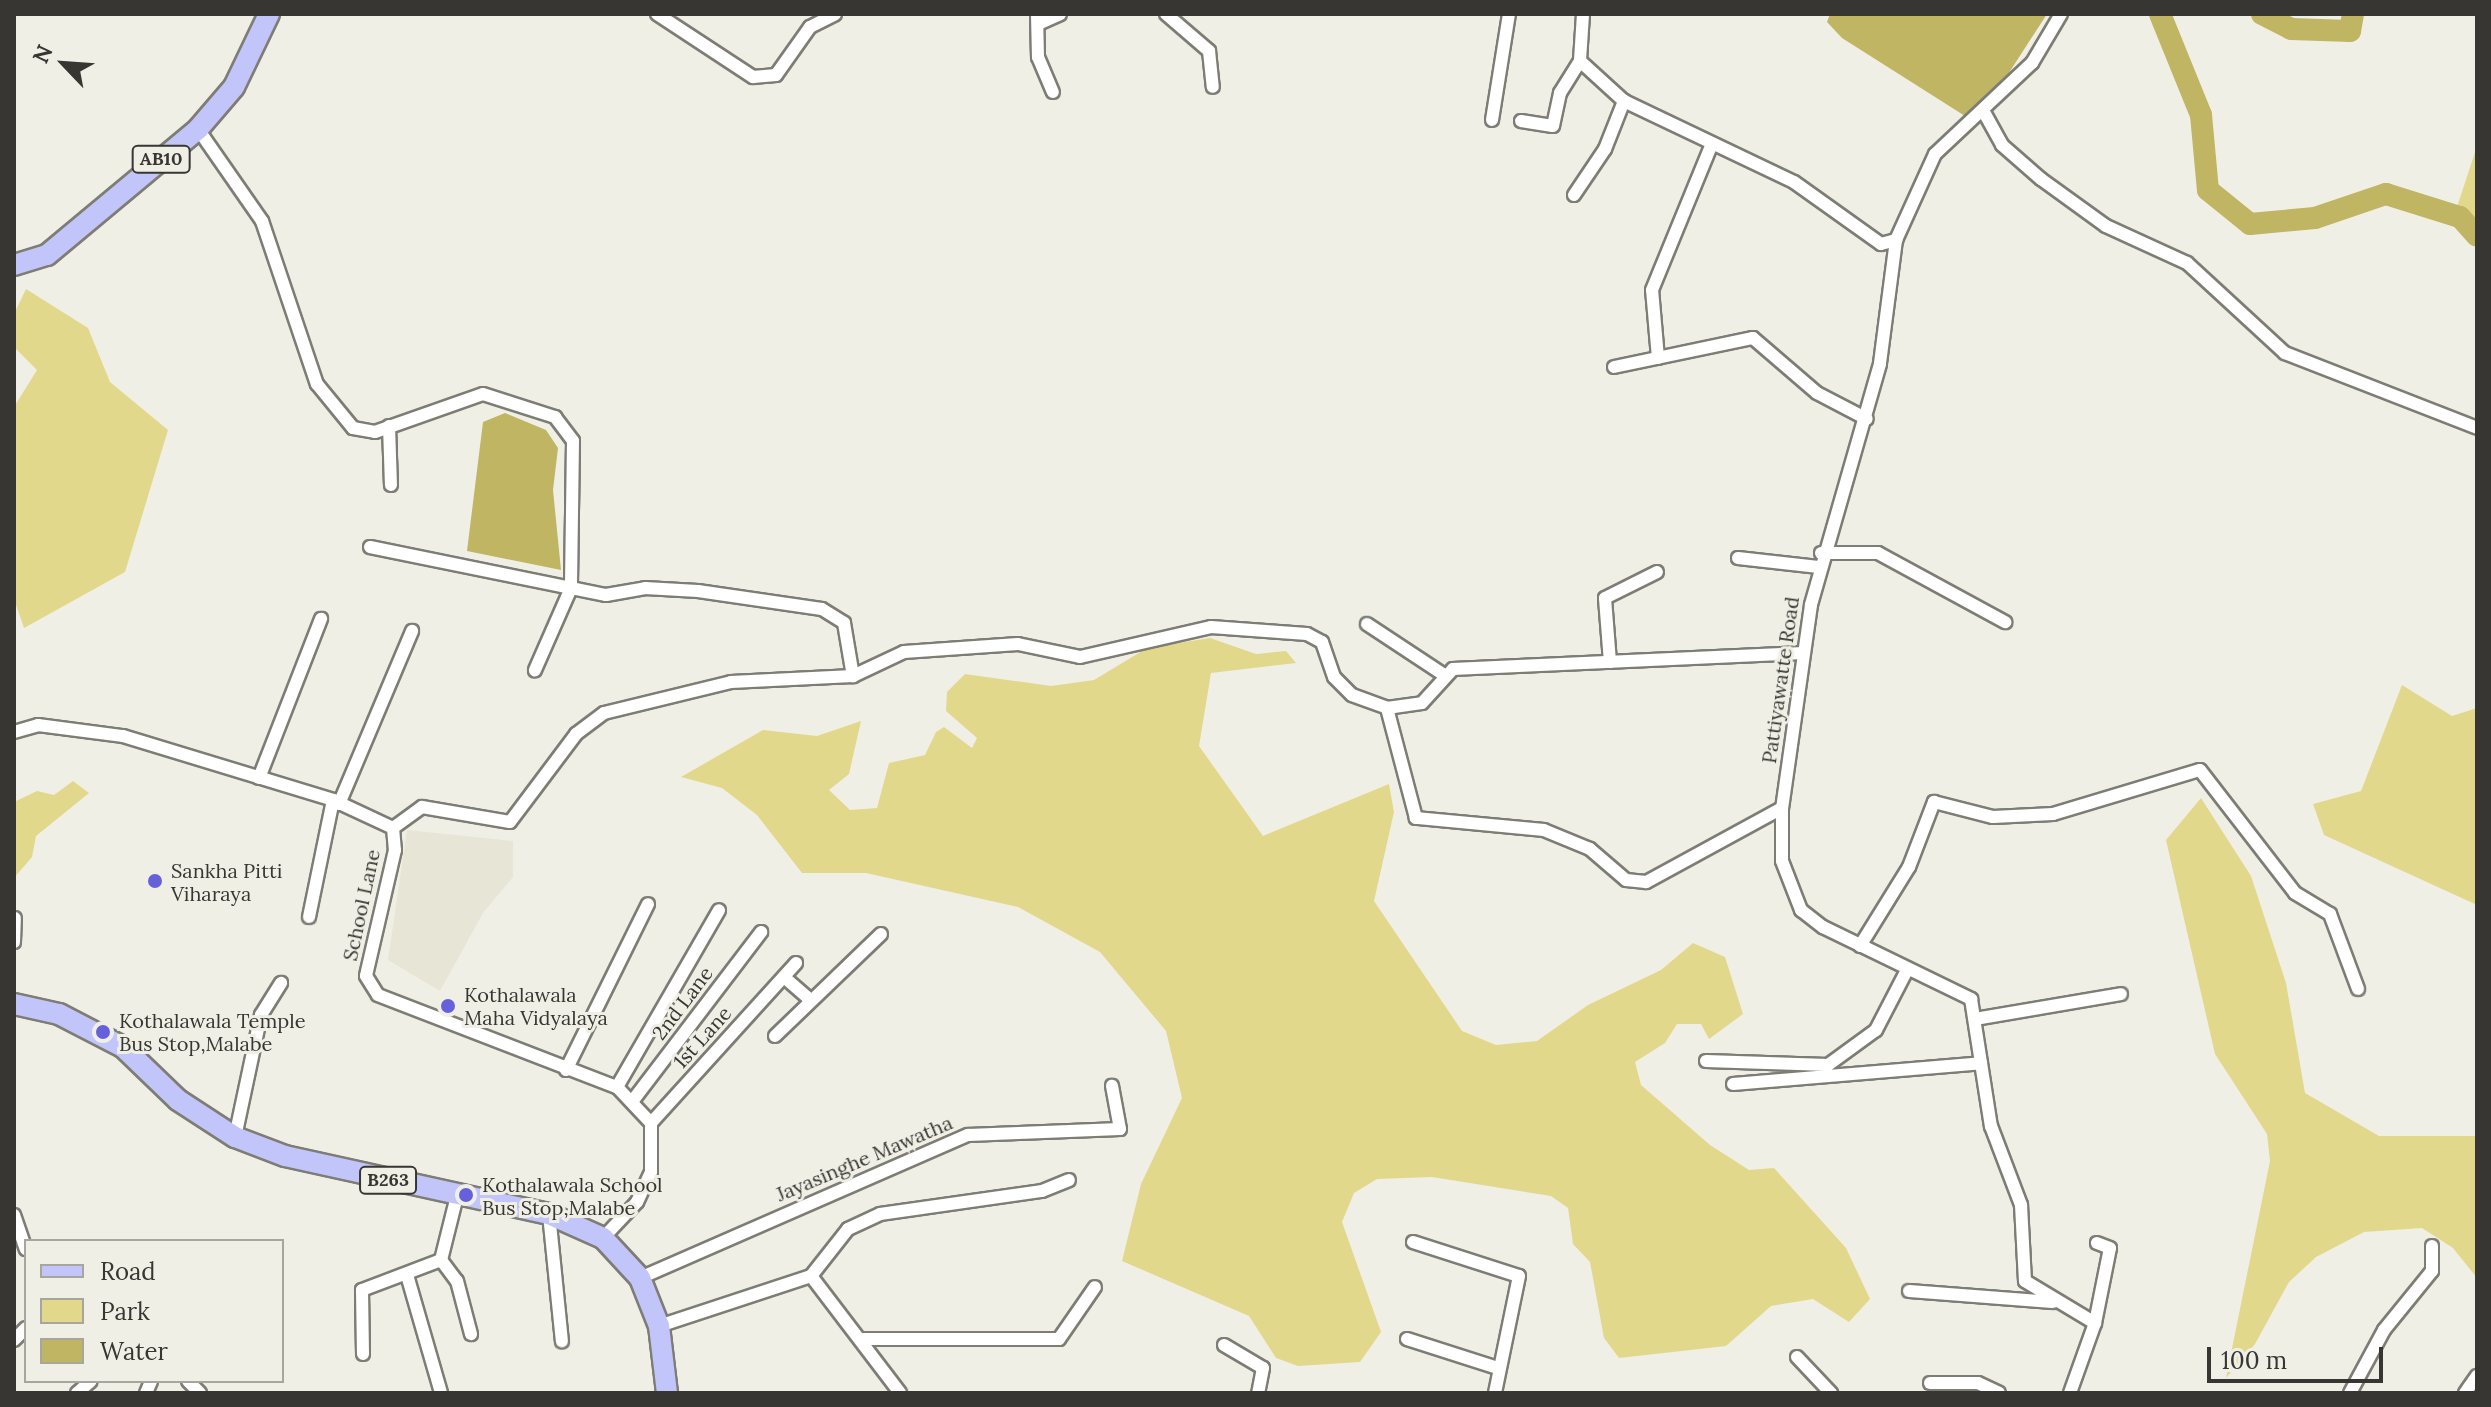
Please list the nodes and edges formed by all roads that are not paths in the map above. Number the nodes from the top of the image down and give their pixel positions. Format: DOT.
graph roads {
  1 [pos="269,14"];
  2 [pos="657,14"];
  3 [pos="835,14"];
  4 [pos="1060,14"];
  5 [pos="1166,14"];
  6 [pos="1509,14"];
  7 [pos="1583,14"];
  8 [pos="2061,14"];
  9 [pos="1037,19"];
  10 [pos="1580,61"];
  11 [pos="1213,87"];
  12 [pos="1053,92"];
  13 [pos="1624,101"];
  14 [pos="1985,114"];
  15 [pos="1492,120"];
  16 [pos="1521,121"];
  17 [pos="198,129"];
  18 [pos="1712,144"];
  19 [pos="1574,195"];
  20 [pos="1896,240"];
  21 [pos="14,265"];
  22 [pos="1658,358"];
  23 [pos="1614,367"];
  24 [pos="1867,419"];
  25 [pos="389,426"];
  26 [pos="2477,428"];
  27 [pos="391,485"];
  28 [pos="370,547"];
  29 [pos="1821,553"];
  30 [pos="1738,558"];
  31 [pos="1818,567"];
  32 [pos="1657,572"];
  33 [pos="571,588"];
  34 [pos="321,619"];
  35 [pos="2005,622"];
  36 [pos="1367,624"];
  37 [pos="412,631"];
  38 [pos="1803,653"];
  39 [pos="1610,662"];
  40 [pos="535,670"];
  41 [pos="1444,675"];
  42 [pos="853,676"];
  43 [pos="1387,708"];
  44 [pos="14,732"];
  45 [pos="259,778"];
  46 [pos="336,802"];
  47 [pos="1782,808"];
  48 [pos="393,828"];
  49 [pos="648,904"];
  50 [pos="719,910"];
  51 [pos="309,917"];
  52 [pos="15,918"];
  53 [pos="761,932"];
  54 [pos="881,934"];
  55 [pos="14,942"];
  56 [pos="1860,946"];
  57 [pos="796,963"];
  58 [pos="1906,972"];
  59 [pos="784,977"];
  60 [pos="281,983"];
  61 [pos="2358,989"];
  62 [pos="2121,994"];
  63 [pos="810,1000"];
  64 [pos="14,1004"];
  65 [pos="1975,1019"];
  66 [pos="775,1036"];
  67 [pos="1706,1061"];
  68 [pos="1981,1063"];
  69 [pos="566,1070"];
  70 [pos="1733,1084"];
  71 [pos="1112,1086"];
  72 [pos="617,1087"];
  73 [pos="634,1099"];
  74 [pos="651,1123"];
  75 [pos="235,1137"];
  76 [pos="1069,1180"];
  77 [pos="457,1196"];
  78 [pos="549,1214"];
  79 [pos="14,1215"];
  80 [pos="603,1238"];
  81 [pos="1413,1242"];
  82 [pos="24,1243"];
  83 [pos="2097,1243"];
  84 [pos="2432,1246"];
  85 [pos="441,1260"];
  86 [pos="407,1275"];
  87 [pos="811,1276"];
  88 [pos="640,1278"];
  89 [pos="1095,1287"];
  90 [pos="1909,1291"];
  91 [pos="2056,1302"];
  92 [pos="2095,1323"];
  93 [pos="659,1326"];
  94 [pos="471,1334"];
  95 [pos="864,1339"];
  96 [pos="1407,1339"];
  97 [pos="562,1341"];
  98 [pos="1224,1345"];
  99 [pos="363,1354"];
  100 [pos="1797,1357"];
  101 [pos="1498,1368"];
  102 [pos="2477,1376"];
  103 [pos="1930,1383"];
  104 [pos="441,1393"];
  105 [pos="667,1393"];
  106 [pos="900,1393"];
  107 [pos="1258,1393"];
  108 [pos="1495,1393"];
  109 [pos="1831,1393"];
  110 [pos="1999,1393"];
  111 [pos="2070,1393"];
  112 [pos="2350,1393"];
  113 [pos="2465,1393"];
  1 -- 17 [label="main road, AB10"];
  2 -- 3 [label="street"];
  4 -- 9 [label="street"];
  5 -- 11 [label="street"];
  6 -- 15 [label="street"];
  7 -- 10 [label="street"];
  8 -- 14 [label="street, Pattiyawatte Road"];
  9 -- 12 [label="street"];
  10 -- 13 [label="street"];
  10 -- 16 [label="street"];
  13 -- 18 [label="street"];
  13 -- 19 [label="street"];
  14 -- 20 [label="street, Pattiyawatte Road"];
  14 -- 26 [label="street"];
  17 -- 21 [label="main road, AB10"];
  17 -- 25 [label="street"];
  18 -- 20 [label="street"];
  18 -- 22 [label="street"];
  20 -- 24 [label="street, Pattiyawatte Road"];
  22 -- 23 [label="street"];
  22 -- 24 [label="street"];
  24 -- 29 [label="street, Pattiyawatte Road"];
  25 -- 27 [label="street"];
  25 -- 33 [label="street"];
  28 -- 33 [label="street"];
  29 -- 31 [label="street, Pattiyawatte Road"];
  29 -- 35 [label="street"];
  30 -- 31 [label="street"];
  31 -- 38 [label="street, Pattiyawatte Road"];
  32 -- 39 [label="street"];
  33 -- 40 [label="street"];
  33 -- 42 [label="street"];
  34 -- 45 [label="street"];
  36 -- 41 [label="street"];
  37 -- 46 [label="street"];
  38 -- 39 [label="street"];
  38 -- 47 [label="street, Pattiyawatte Road"];
  39 -- 41 [label="street"];
  41 -- 43 [label="street"];
  42 -- 43 [label="street"];
  42 -- 48 [label="street"];
  43 -- 47 [label="street"];
  44 -- 45 [label="street, School Lane"];
  45 -- 46 [label="street, School Lane"];
  46 -- 48 [label="street, School Lane"];
  46 -- 51 [label="street"];
  47 -- 56 [label="street, Pattiyawatte Road"];
  48 -- 69 [label="street, School Lane"];
  49 -- 69 [label="street"];
  50 -- 72 [label="street"];
  52 -- 55 [label="street"];
  53 -- 73 [label="street, 2nd Lane"];
  54 -- 63 [label="street"];
  56 -- 58 [label="street, Pattiyawatte Road"];
  56 -- 61 [label="street"];
  57 -- 59 [label="street, 1st Lane"];
  58 -- 65 [label="street, Pattiyawatte Road"];
  58 -- 67 [label="street"];
  59 -- 63 [label="street"];
  59 -- 74 [label="street, 1st Lane"];
  60 -- 75 [label="street"];
  62 -- 65 [label="street"];
  63 -- 66 [label="street"];
  64 -- 75 [label="main road, B263"];
  65 -- 68 [label="street, Pattiyawatte Road"];
  68 -- 70 [label="street"];
  68 -- 91 [label="street, Pattiyawatte Road"];
  69 -- 72 [label="street, School Lane"];
  71 -- 88 [label="street, Jayasinghe Mawatha"];
  72 -- 73 [label="street, School Lane"];
  73 -- 74 [label="street, School Lane"];
  74 -- 80 [label="street"];
  75 -- 77 [label="main road, B263"];
  76 -- 87 [label="street"];
  77 -- 78 [label="main road, B263"];
  77 -- 85 [label="street"];
  78 -- 80 [label="main road, B263"];
  78 -- 97 [label="street"];
  79 -- 82 [label="street"];
  80 -- 88 [label="main road, B263"];
  81 -- 101 [label="street"];
  83 -- 92 [label="street"];
  84 -- 112 [label="street"];
  85 -- 86 [label="street"];
  85 -- 94 [label="street"];
  86 -- 99 [label="street"];
  86 -- 104 [label="street"];
  87 -- 93 [label="street"];
  87 -- 95 [label="street"];
  88 -- 93 [label="main road, B263"];
  89 -- 95 [label="street"];
  90 -- 91 [label="street"];
  91 -- 92 [label="street, Pattiyawatte Road"];
  92 -- 111 [label="street"];
  93 -- 105 [label="main road, B263"];
  95 -- 106 [label="street"];
  96 -- 101 [label="street"];
  98 -- 107 [label="street"];
  100 -- 109 [label="street"];
  101 -- 108 [label="street"];
  102 -- 113 [label="street"];
  103 -- 110 [label="street"];
}
